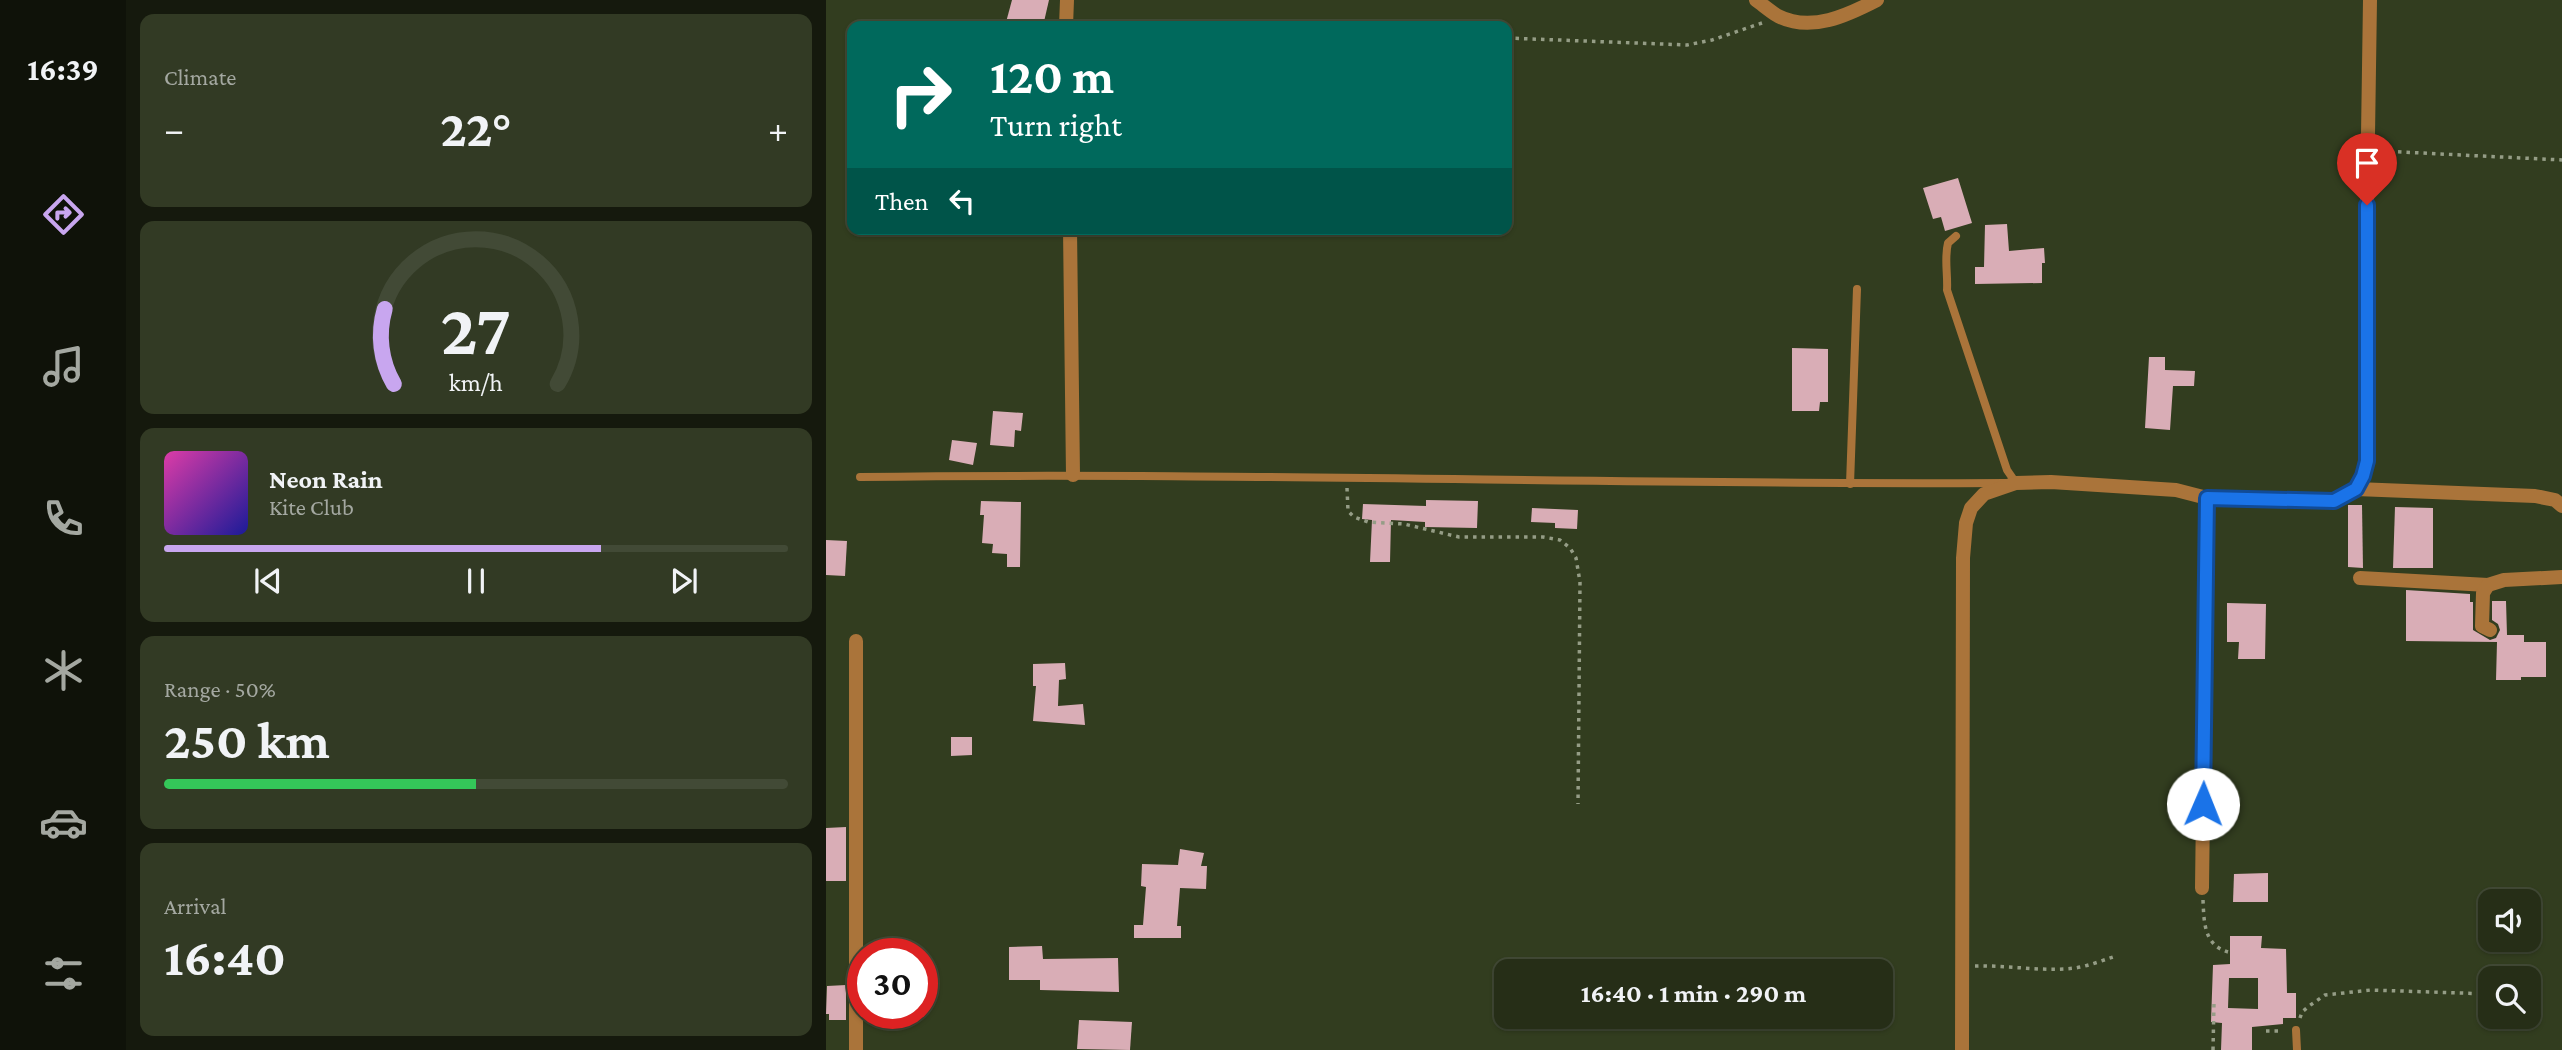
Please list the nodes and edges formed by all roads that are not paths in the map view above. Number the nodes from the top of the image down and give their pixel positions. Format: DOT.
graph roads {
  1 [pos="1068,0"];
  2 [pos="1756,0"];
  3 [pos="1877,0"];
  4 [pos="2370,0"];
  5 [pos="1066,21"];
  6 [pos="1070,235"];
  7 [pos="1956,236"];
  8 [pos="1857,289"];
  9 [pos="1073,475"];
  10 [pos="860,477"];
  11 [pos="2016,482"];
  12 [pos="1850,484"];
  13 [pos="2356,489"];
  14 [pos="2207,498"];
  15 [pos="2562,506"];
  16 [pos="2562,577"];
  17 [pos="2360,578"];
  18 [pos="2488,585"];
  19 [pos="2490,630"];
  20 [pos="856,641"];
  21 [pos="2202,888"];
  22 [pos="2296,1030"];
  23 [pos="856,1050"];
  24 [pos="1962,1050"];
  25 [pos="2297,1050"];
  1 -- 5 [label="street"];
  2 -- 3 [label="street"];
  4 -- 13 [label="street"];
  6 -- 9 [label="street"];
  7 -- 11 [label="lane"];
  8 -- 12 [label="lane"];
  9 -- 10 [label="lane"];
  9 -- 12 [label="lane"];
  11 -- 12 [label="lane"];
  11 -- 14 [label="street"];
  11 -- 24 [label="street"];
  13 -- 14 [label="street"];
  13 -- 15 [label="street"];
  14 -- 21 [label="street"];
  16 -- 18 [label="street"];
  17 -- 18 [label="street"];
  18 -- 19 [label="street"];
  20 -- 23 [label="street"];
  22 -- 25 [label="lane"];
}
